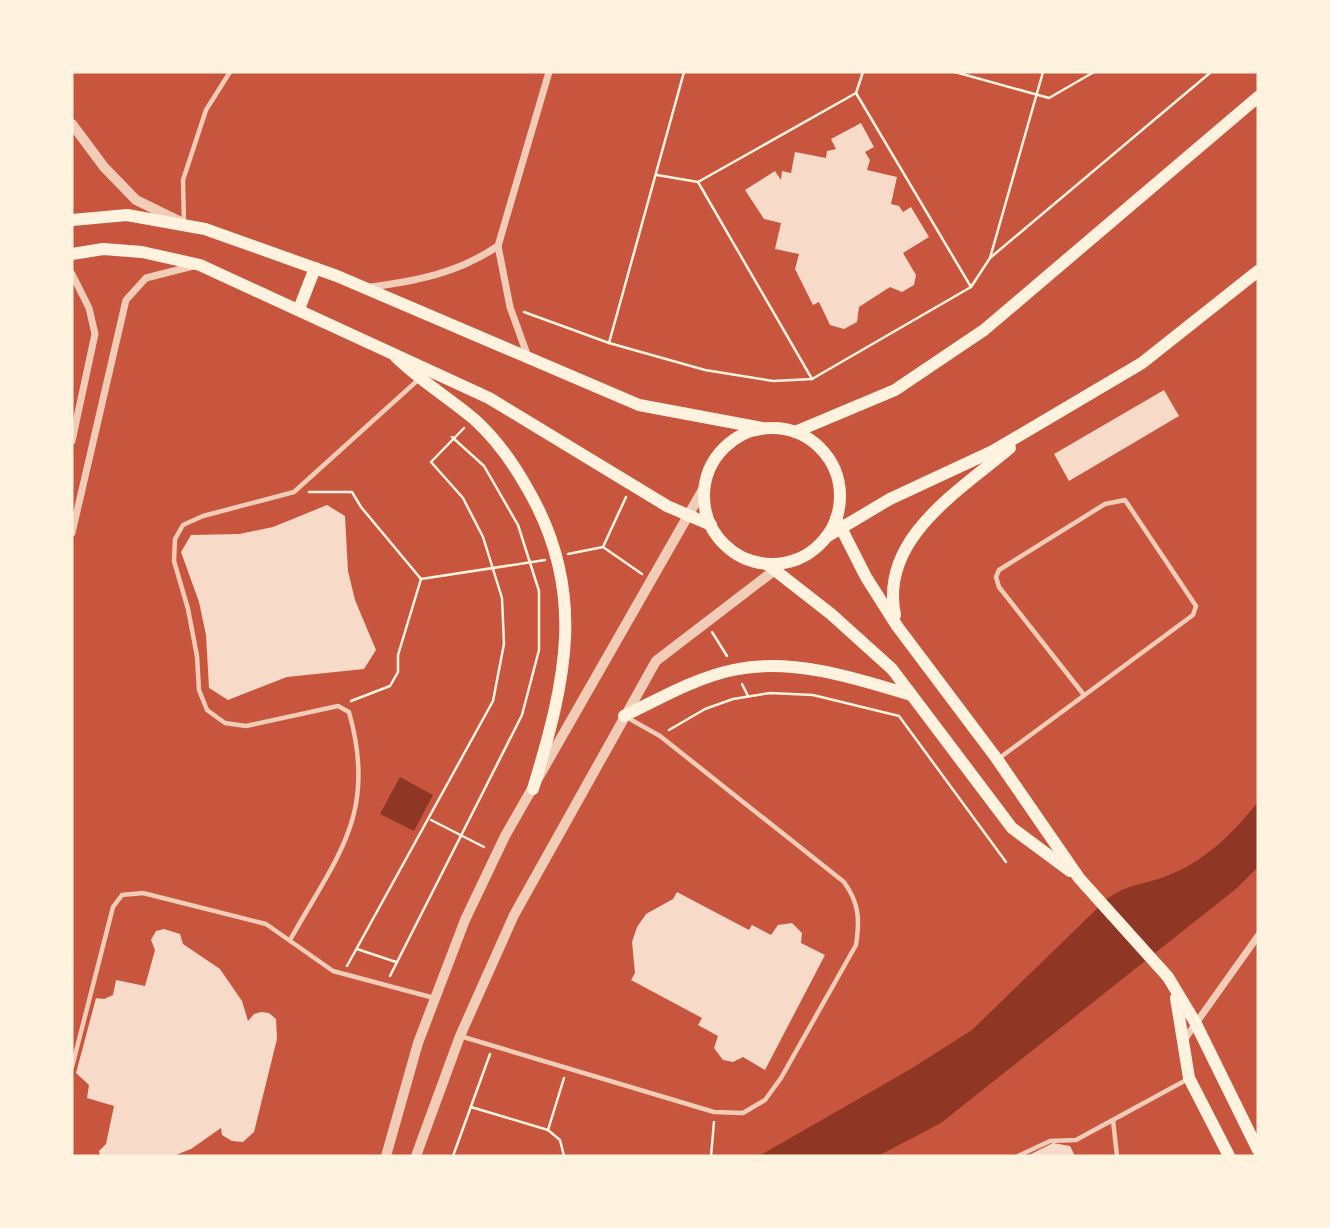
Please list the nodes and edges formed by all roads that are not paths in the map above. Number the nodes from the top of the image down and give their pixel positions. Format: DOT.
graph roads {
  1 [pos="230,72"];
  2 [pos="549,72"];
  3 [pos="1258,97"];
  4 [pos="72,124"];
  5 [pos="72,220"];
  6 [pos="184,223"];
  7 [pos="498,246"];
  8 [pos="72,254"];
  9 [pos="200,265"];
  10 [pos="315,268"];
  11 [pos="1258,271"];
  12 [pos="72,274"];
  13 [pos="365,288"];
  14 [pos="299,309"];
  15 [pos="387,349"];
  16 [pos="529,357"];
  17 [pos="429,369"];
  18 [pos="419,380"];
  19 [pos="761,428"];
  20 [pos="1033,429"];
  21 [pos="796,432"];
  22 [pos="72,441"];
  23 [pos="705,486"];
  24 [pos="688,514"];
  25 [pos="839,523"];
  26 [pos="711,526"];
  27 [pos="72,533"];
  28 [pos="775,566"];
  29 [pos="897,626"];
  30 [pos="911,695"];
  31 [pos="1084,695"];
  32 [pos="624,716"];
  33 [pos="997,759"];
  34 [pos="533,789"];
  35 [pos="1079,878"];
  36 [pos="1258,936"];
  37 [pos="290,940"];
  38 [pos="1175,990"];
  39 [pos="434,999"];
  40 [pos="1195,1022"];
  41 [pos="460,1036"];
  42 [pos="1183,1041"];
  43 [pos="72,1067"];
  44 [pos="1189,1078"];
  45 [pos="1113,1120"];
  46 [pos="1258,1150"];
  47 [pos="386,1156"];
  48 [pos="416,1156"];
  49 [pos="1018,1156"];
  50 [pos="1117,1156"];
  51 [pos="1229,1156"];
  1 -- 6 [label="lane"];
  2 -- 7 [label="street"];
  3 -- 21 [label="main road"];
  4 -- 6 [label="street"];
  5 -- 6 [label="main road"];
  6 -- 10 [label="main road"];
  7 -- 13 [label="street"];
  7 -- 16 [label="street"];
  8 -- 9 [label="main road"];
  9 -- 14 [label="main road"];
  9 -- 27 [label="street"];
  10 -- 13 [label="main road"];
  10 -- 14 [label="main road"];
  11 -- 20 [label="main road"];
  12 -- 22 [label="street"];
  13 -- 16 [label="main road"];
  14 -- 15 [label="main road"];
  15 -- 17 [label="main road"];
  15 -- 18 [label="main road"];
  16 -- 19 [label="main road"];
  17 -- 18 [label="lane"];
  17 -- 24 [label="main road"];
  18 -- 34 [label="main road"];
  18 -- 37 [label="lane"];
  19 -- 21 [label="main road"];
  19 -- 23 [label="main road"];
  20 -- 25 [label="main road"];
  20 -- 29 [label="main road"];
  21 -- 25 [label="main road"];
  23 -- 24 [label="street"];
  23 -- 26 [label="main road"];
  24 -- 26 [label="main road"];
  24 -- 34 [label="street"];
  25 -- 28 [label="main road"];
  25 -- 29 [label="main road"];
  26 -- 28 [label="main road"];
  28 -- 30 [label="main road"];
  28 -- 32 [label="street"];
  29 -- 33 [label="main road"];
  30 -- 32 [label="main road"];
  30 -- 35 [label="main road"];
  31 -- 31 [label="lane"];
  31 -- 33 [label="lane"];
  32 -- 41 [label="street"];
  32 -- 41 [label="lane"];
  33 -- 35 [label="main road"];
  34 -- 39 [label="street"];
  35 -- 38 [label="main road"];
  36 -- 40 [label="street"];
  37 -- 39 [label="lane"];
  37 -- 43 [label="lane"];
  38 -- 40 [label="main road"];
  38 -- 42 [label="main road"];
  39 -- 47 [label="street"];
  40 -- 42 [label="street"];
  40 -- 46 [label="main road"];
  41 -- 48 [label="street"];
  42 -- 44 [label="main road"];
  44 -- 45 [label="lane"];
  44 -- 51 [label="main road"];
  45 -- 49 [label="lane"];
  45 -- 50 [label="lane"];
}
